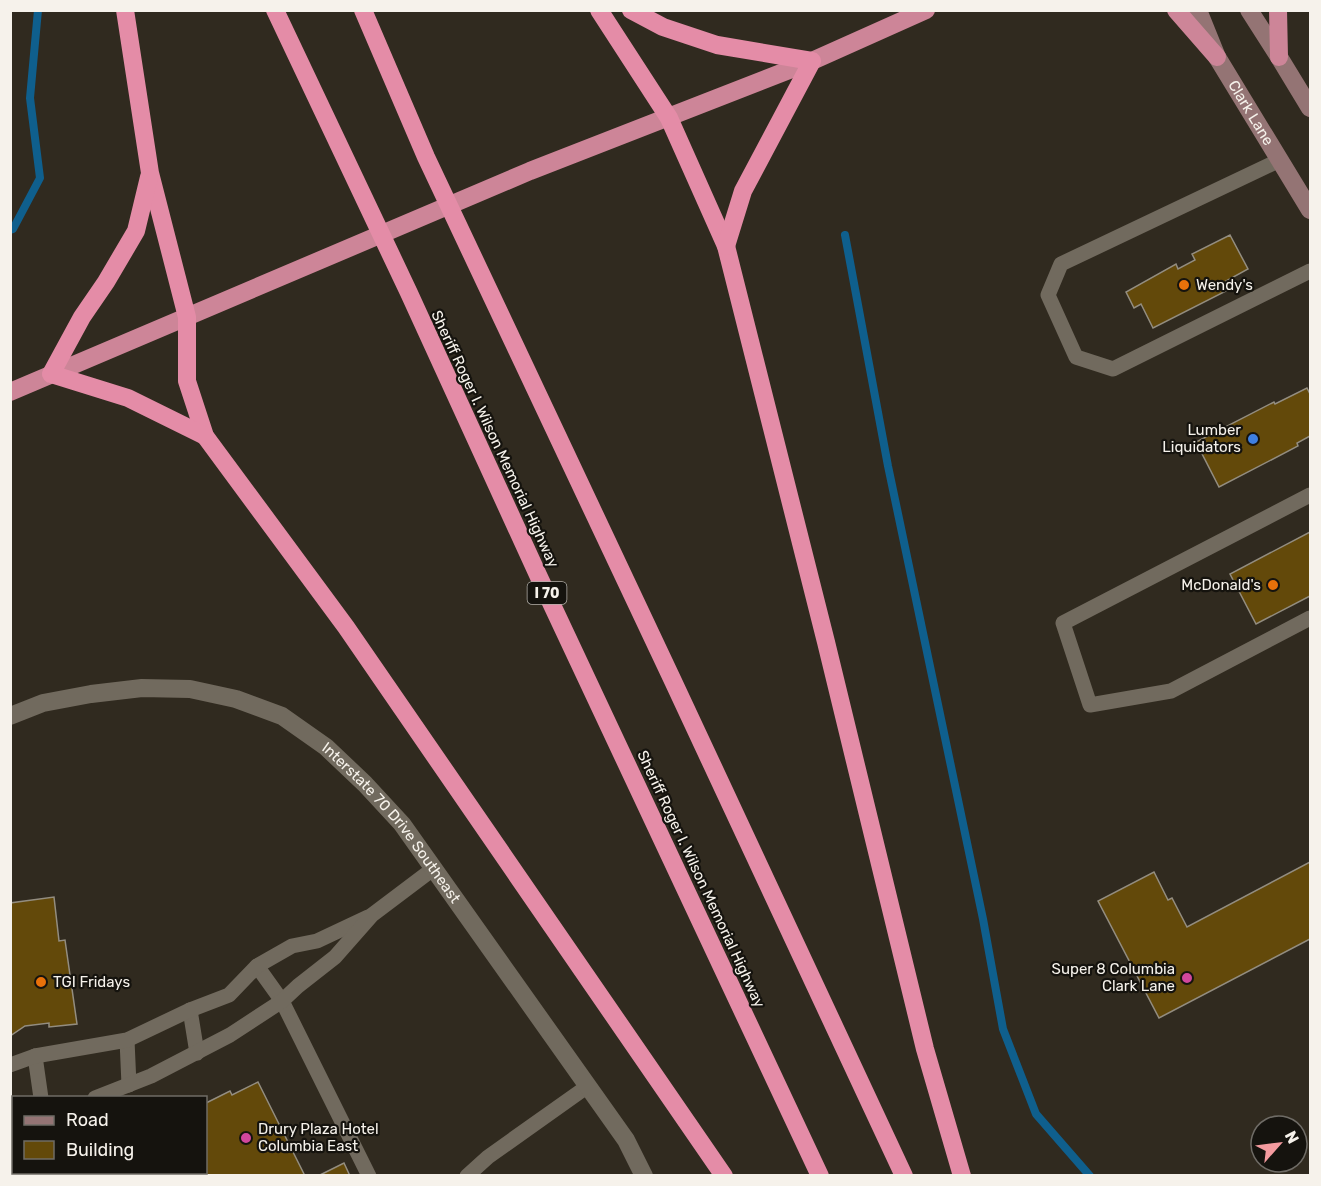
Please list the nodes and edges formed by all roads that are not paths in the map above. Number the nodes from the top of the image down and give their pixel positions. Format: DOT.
graph roads {
  1 [pos="125,10"];
  2 [pos="275,10"];
  3 [pos="363,10"];
  4 [pos="599,10"];
  5 [pos="632,10"];
  6 [pos="926,10"];
  7 [pos="1176,10"];
  8 [pos="1198,10"];
  9 [pos="1249,10"];
  10 [pos="1278,10"];
  11 [pos="1217,57"];
  12 [pos="1279,57"];
  13 [pos="812,61"];
  14 [pos="1311,108"];
  15 [pos="669,118"];
  16 [pos="1280,160"];
  17 [pos="150,173"];
  18 [pos="1311,210"];
  19 [pos="726,246"];
  20 [pos="1311,271"];
  21 [pos="186,317"];
  22 [pos="51,374"];
  23 [pos="10,392"];
  24 [pos="205,436"];
  25 [pos="1311,495"];
  26 [pos="1311,618"];
  27 [pos="10,716"];
  28 [pos="434,869"];
  29 [pos="372,915"];
  30 [pos="257,966"];
  31 [pos="282,1001"];
  32 [pos="190,1010"];
  33 [pos="128,1040"];
  34 [pos="197,1053"];
  35 [pos="35,1056"];
  36 [pos="10,1065"];
  37 [pos="129,1085"];
  38 [pos="588,1086"];
  39 [pos="41,1096"];
  40 [pos="100,1096"];
  41 [pos="645,1174"];
  42 [pos="369,1176"];
  43 [pos="467,1176"];
  44 [pos="724,1176"];
  45 [pos="820,1176"];
  46 [pos="904,1176"];
  47 [pos="962,1176"];
  1 -- 17 [label="highway"];
  2 -- 45 [label="highway, Sheriff Roger I. Wilson Memorial Highway / I 70"];
  3 -- 46 [label="highway"];
  4 -- 15 [label="highway"];
  5 -- 13 [label="highway"];
  6 -- 13 [label="highway"];
  7 -- 11 [label="highway"];
  8 -- 11 [label="main road, Clark Lane"];
  9 -- 12 [label="main road"];
  10 -- 12 [label="highway"];
  11 -- 16 [label="main road, Clark Lane"];
  12 -- 14 [label="main road"];
  13 -- 15 [label="highway"];
  13 -- 19 [label="highway"];
  15 -- 19 [label="highway"];
  15 -- 21 [label="highway"];
  16 -- 18 [label="main road, Clark Lane"];
  16 -- 20 [label="lane"];
  17 -- 21 [label="highway"];
  17 -- 22 [label="highway"];
  19 -- 47 [label="highway"];
  21 -- 22 [label="highway"];
  21 -- 24 [label="highway"];
  22 -- 23 [label="highway"];
  22 -- 24 [label="highway"];
  24 -- 44 [label="highway"];
  25 -- 26 [label="lane"];
  27 -- 28 [label="street, Interstate 70 Drive Southeast"];
  28 -- 29 [label="lane"];
  28 -- 38 [label="street, Interstate 70 Drive Southeast"];
  29 -- 30 [label="lane"];
  29 -- 31 [label="lane"];
  30 -- 31 [label="lane"];
  30 -- 32 [label="lane"];
  31 -- 34 [label="lane"];
  31 -- 42 [label="lane"];
  32 -- 33 [label="lane"];
  32 -- 34 [label="lane"];
  33 -- 35 [label="lane"];
  33 -- 37 [label="lane"];
  34 -- 37 [label="lane"];
  35 -- 36 [label="lane"];
  35 -- 39 [label="lane"];
  37 -- 40 [label="lane"];
  38 -- 41 [label="street, Interstate 70 Drive Southeast"];
  38 -- 43 [label="lane"];
}
